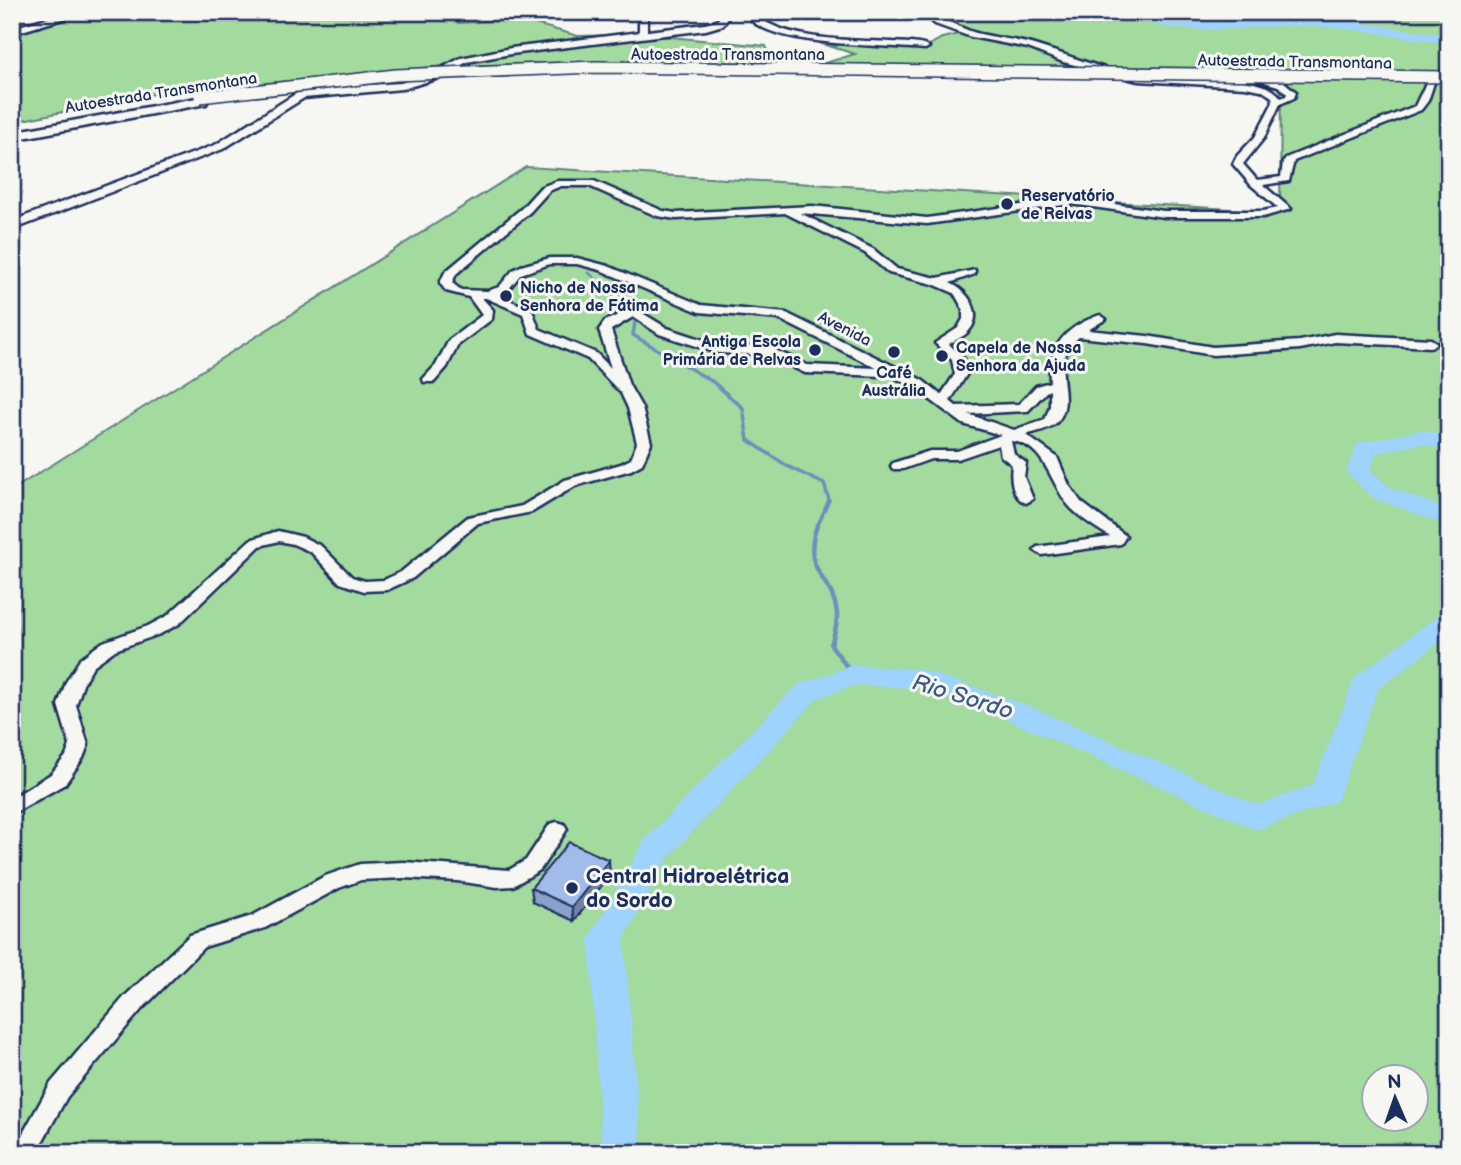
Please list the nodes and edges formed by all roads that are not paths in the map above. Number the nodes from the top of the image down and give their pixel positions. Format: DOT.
graph roads {
  1 [pos="74,12"];
  2 [pos="81,12"];
  3 [pos="643,12"];
  4 [pos="728,12"];
  5 [pos="749,12"];
  6 [pos="925,12"];
  7 [pos="941,18"];
  8 [pos="12,31"];
  9 [pos="643,34"];
  10 [pos="925,47"];
  11 [pos="1449,79"];
  12 [pos="1262,80"];
  13 [pos="1430,83"];
  14 [pos="1277,102"];
  15 [pos="12,134"];
  16 [pos="1254,183"];
  17 [pos="786,210"];
  18 [pos="12,226"];
  19 [pos="971,272"];
  20 [pos="937,281"];
  21 [pos="473,295"];
  22 [pos="488,295"];
  23 [pos="1100,319"];
  24 [pos="1078,333"];
  25 [pos="1432,343"];
  26 [pos="902,375"];
  27 [pos="429,379"];
  28 [pos="1055,384"];
  29 [pos="625,390"];
  30 [pos="950,406"];
  31 [pos="1009,437"];
  32 [pos="898,466"];
  33 [pos="1026,499"];
  34 [pos="1042,550"];
  35 [pos="12,807"];
  36 [pos="557,829"];
  37 [pos="23,1153"];
  1 -- 8 [label="highway"];
  2 -- 8 [label="highway"];
  3 -- 9 [label="street"];
  4 -- 9 [label="main road"];
  5 -- 10 [label="street"];
  6 -- 7 [label="street"];
  7 -- 14 [label="street"];
  9 -- 18 [label="main road"];
  11 -- 15 [label="highway, Autoestrada Transmontana, bridge"];
  12 -- 14 [label="street"];
  13 -- 16 [label="street"];
  14 -- 16 [label="street"];
  16 -- 17 [label="street"];
  17 -- 20 [label="street"];
  17 -- 21 [label="street"];
  19 -- 20 [label="street"];
  20 -- 30 [label="street"];
  21 -- 22 [label="street"];
  21 -- 27 [label="street"];
  22 -- 26 [label="street, Avenida"];
  22 -- 29 [label="street"];
  23 -- 24 [label="street"];
  24 -- 25 [label="street"];
  24 -- 28 [label="street"];
  26 -- 29 [label="street"];
  26 -- 30 [label="street, Avenida"];
  28 -- 30 [label="street"];
  28 -- 31 [label="street"];
  29 -- 35 [label="street"];
  30 -- 31 [label="street, Avenida"];
  31 -- 32 [label="street"];
  31 -- 33 [label="street"];
  31 -- 34 [label="street, Avenida"];
  36 -- 37 [label="street"];
}
